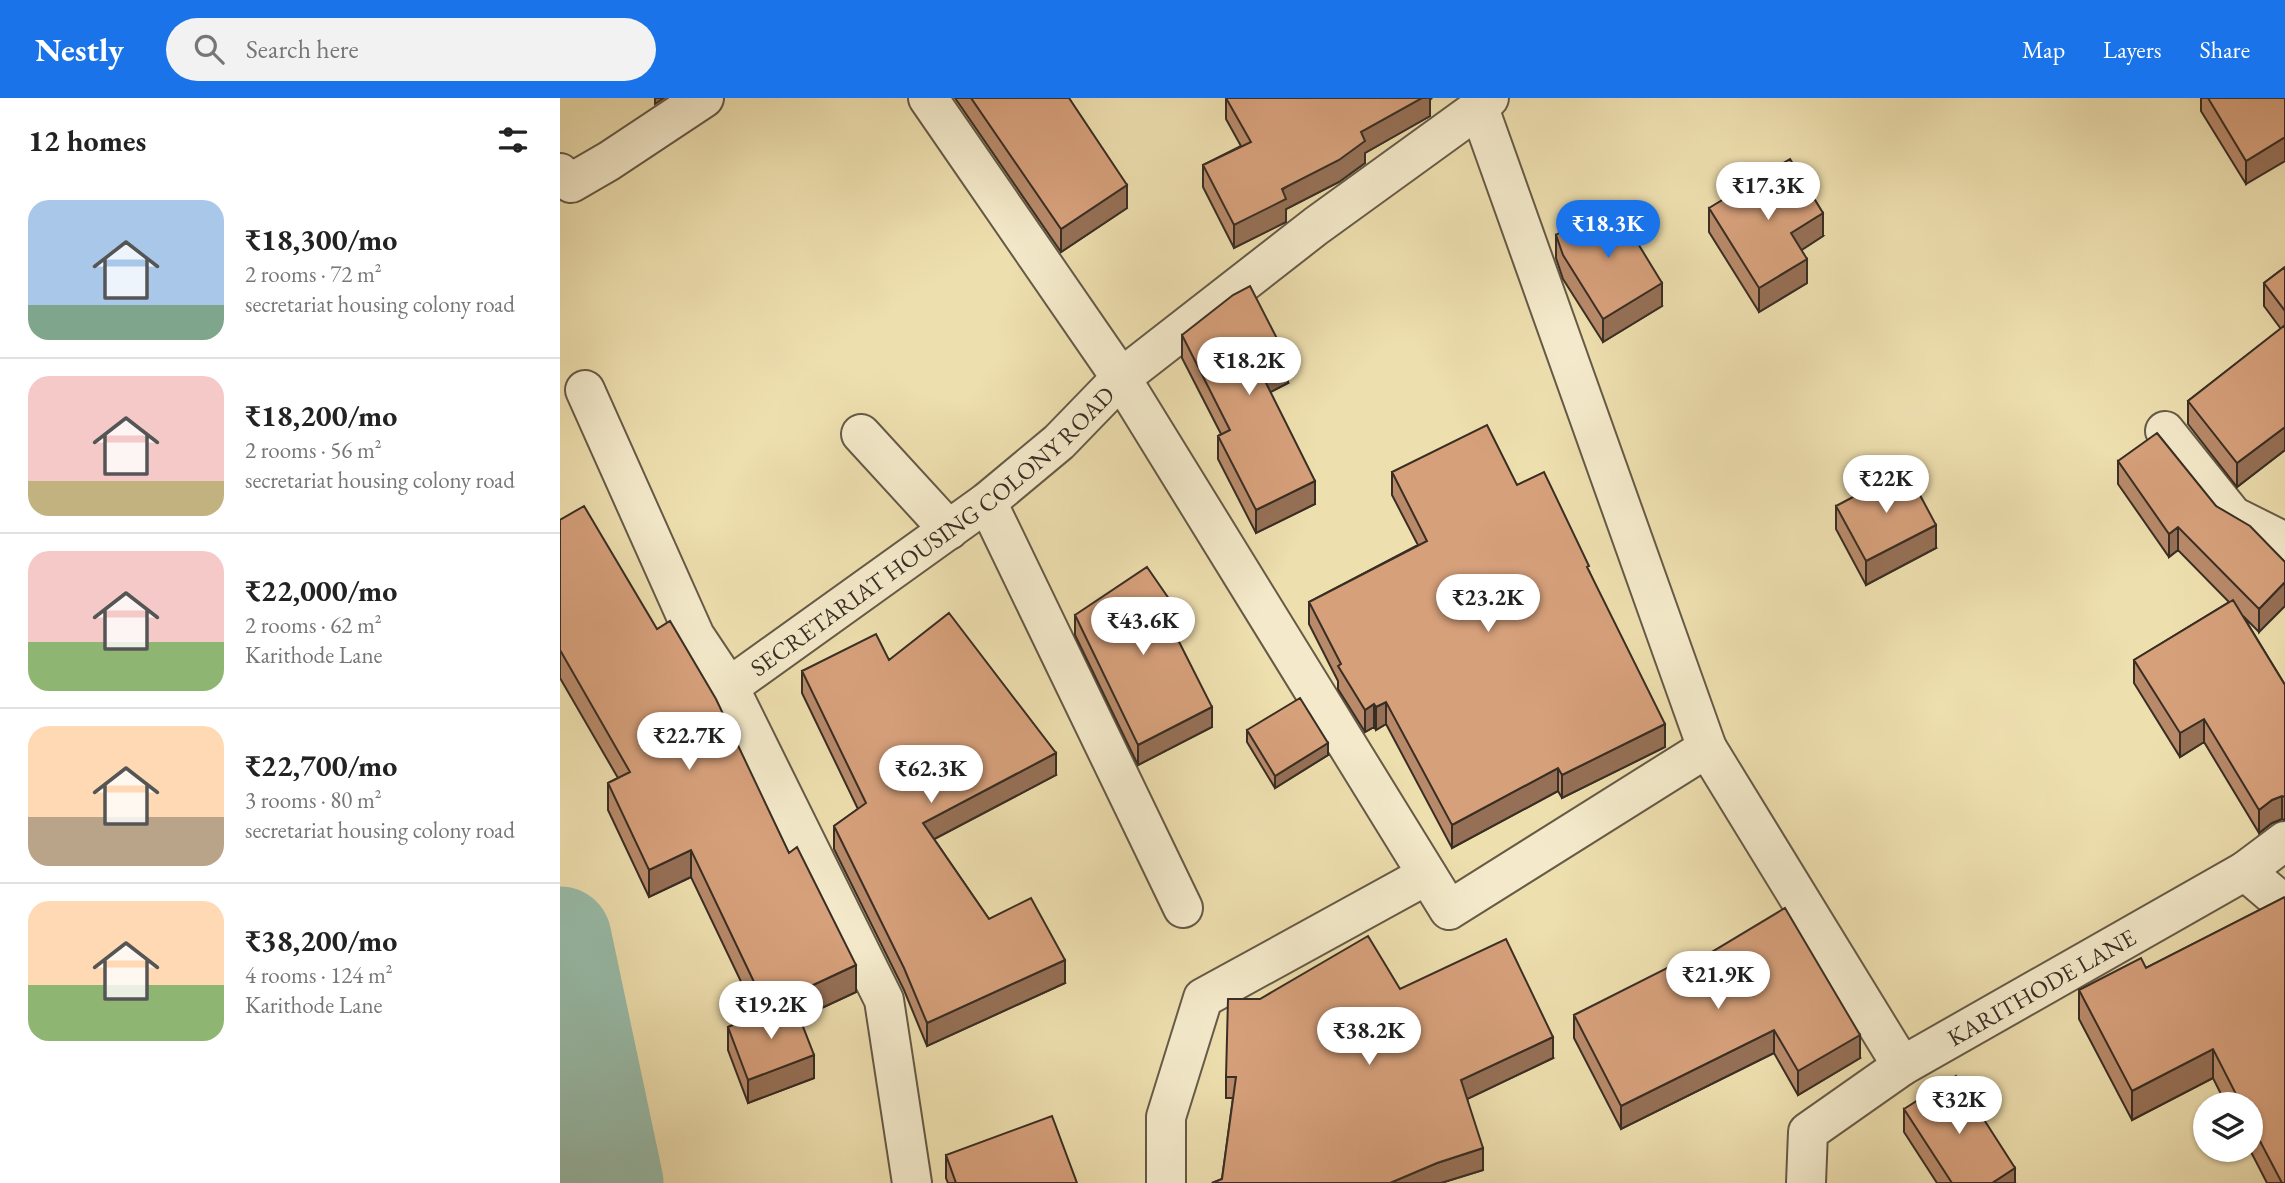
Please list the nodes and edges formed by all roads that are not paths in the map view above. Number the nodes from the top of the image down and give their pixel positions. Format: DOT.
graph roads {
  1 [pos="704,98"];
  2 [pos="928,98"];
  3 [pos="1484,103"];
  4 [pos="560,173"];
  5 [pos="1121,378"];
  6 [pos="584,390"];
  7 [pos="2165,431"];
  8 [pos="861,434"];
  9 [pos="987,502"];
  10 [pos="949,530"];
  11 [pos="2285,542"];
  12 [pos="729,687"];
  13 [pos="1707,748"];
  14 [pos="2285,841"];
  15 [pos="2245,871"];
  16 [pos="1427,875"];
  17 [pos="2285,905"];
  18 [pos="1183,908"];
  19 [pos="1902,1066"];
  20 [pos="912,1183"];
  21 [pos="1166,1183"];
  22 [pos="1806,1183"];
  1 -- 4 [label="street"];
  2 -- 5 [label="street"];
  3 -- 5 [label="street, SECRETARIAT HOUSING COLONY ROAD"];
  3 -- 13 [label="street"];
  5 -- 9 [label="street, SECRETARIAT HOUSING COLONY ROAD"];
  5 -- 16 [label="street"];
  6 -- 12 [label="street"];
  7 -- 11 [label="street"];
  8 -- 10 [label="street"];
  9 -- 10 [label="street, SECRETARIAT HOUSING COLONY ROAD"];
  9 -- 18 [label="street"];
  10 -- 12 [label="street, SECRETARIAT HOUSING COLONY ROAD"];
  12 -- 20 [label="street, SECRETARIAT HOUSING COLONY ROAD"];
  13 -- 16 [label="street"];
  13 -- 19 [label="street"];
  14 -- 15 [label="street, KARITHODE LANE"];
  15 -- 17 [label="street"];
  15 -- 19 [label="street, KARITHODE LANE"];
  16 -- 21 [label="street"];
  19 -- 22 [label="street, KARITHODE LANE"];
}
